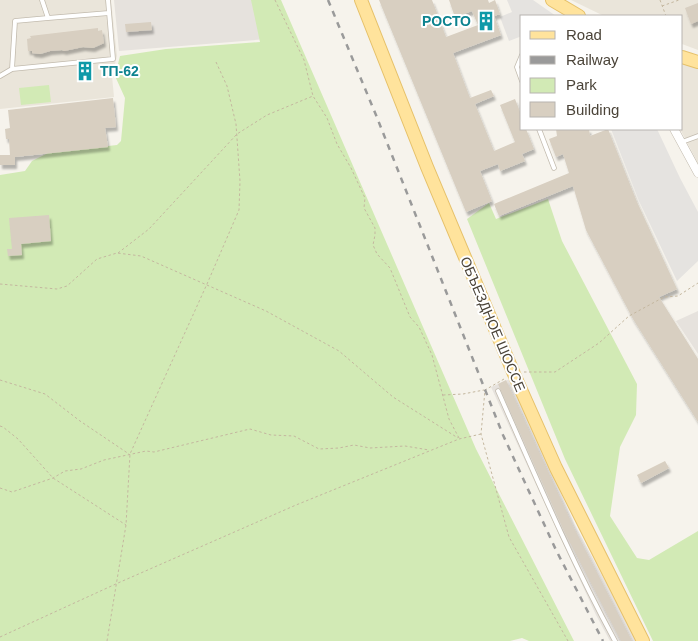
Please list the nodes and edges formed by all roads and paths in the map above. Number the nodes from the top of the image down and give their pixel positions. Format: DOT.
graph roads {
  1 [pos="44,0"];
  2 [pos="108,0"];
  3 [pos="275,0"];
  4 [pos="361,0"];
  5 [pos="552,0"];
  6 [pos="660,0"];
  7 [pos="679,0"];
  8 [pos="662,6"];
  9 [pos="109,13"];
  10 [pos="576,15"];
  11 [pos="666,15"];
  12 [pos="48,18"];
  13 [pos="683,57"];
  14 [pos="520,60"];
  15 [pos="216,62"];
  16 [pos="698,62"];
  17 [pos="12,69"];
  18 [pos="0,76"];
  19 [pos="520,76"];
  20 [pos="313,96"];
  21 [pos="539,130"];
  22 [pos="675,130"];
  23 [pos="237,134"];
  24 [pos="698,136"];
  25 [pos="682,142"];
  26 [pos="554,168"];
  27 [pos="698,173"];
  28 [pos="117,253"];
  29 [pos="698,283"];
  30 [pos="0,284"];
  31 [pos="207,284"];
  32 [pos="514,374"];
  33 [pos="0,380"];
  34 [pos="485,390"];
  35 [pos="498,391"];
  36 [pos="442,395"];
  37 [pos="0,426"];
  38 [pos="481,434"];
  39 [pos="459,439"];
  40 [pos="431,450"];
  41 [pos="130,454"];
  42 [pos="53,478"];
  43 [pos="0,488"];
  44 [pos="126,525"];
  45 [pos="118,583"];
  46 [pos="0,637"];
  47 [pos="107,641"];
  48 [pos="568,641"];
  49 [pos="615,641"];
  50 [pos="643,641"];
  1 -- 12 [label="lane"];
  2 -- 9 [label="lane"];
  3 -- 20 [label="path"];
  4 -- 32 [label="main road, ОБЪЕЗДНОЕ ШОССЕ"];
  5 -- 10 [label="main road"];
  6 -- 8 [label="path"];
  7 -- 8 [label="path"];
  8 -- 11 [label="path"];
  9 -- 12 [label="lane"];
  9 -- 17 [label="lane"];
  12 -- 17 [label="lane"];
  13 -- 16 [label="main road"];
  14 -- 19 [label="lane"];
  15 -- 23 [label="path"];
  17 -- 18 [label="lane"];
  20 -- 23 [label="path"];
  20 -- 36 [label="path"];
  21 -- 26 [label="lane"];
  22 -- 25 [label="street"];
  23 -- 28 [label="path"];
  23 -- 31 [label="path"];
  24 -- 25 [label="lane"];
  25 -- 27 [label="street"];
  28 -- 30 [label="path"];
  28 -- 31 [label="path"];
  29 -- 32 [label="path"];
  31 -- 39 [label="path"];
  31 -- 41 [label="path"];
  32 -- 34 [label="path"];
  32 -- 50 [label="main road, ОБЪЕЗДНОЕ ШОССЕ"];
  33 -- 41 [label="path"];
  34 -- 36 [label="path"];
  34 -- 38 [label="path"];
  35 -- 49 [label="lane"];
  36 -- 39 [label="path"];
  37 -- 42 [label="path"];
  38 -- 39 [label="path"];
  38 -- 48 [label="path"];
  39 -- 40 [label="path"];
  40 -- 41 [label="path"];
  40 -- 45 [label="path"];
  41 -- 42 [label="path"];
  41 -- 44 [label="path"];
  42 -- 43 [label="path"];
  42 -- 44 [label="path"];
  44 -- 45 [label="path"];
  45 -- 46 [label="path"];
  45 -- 47 [label="path"];
}
